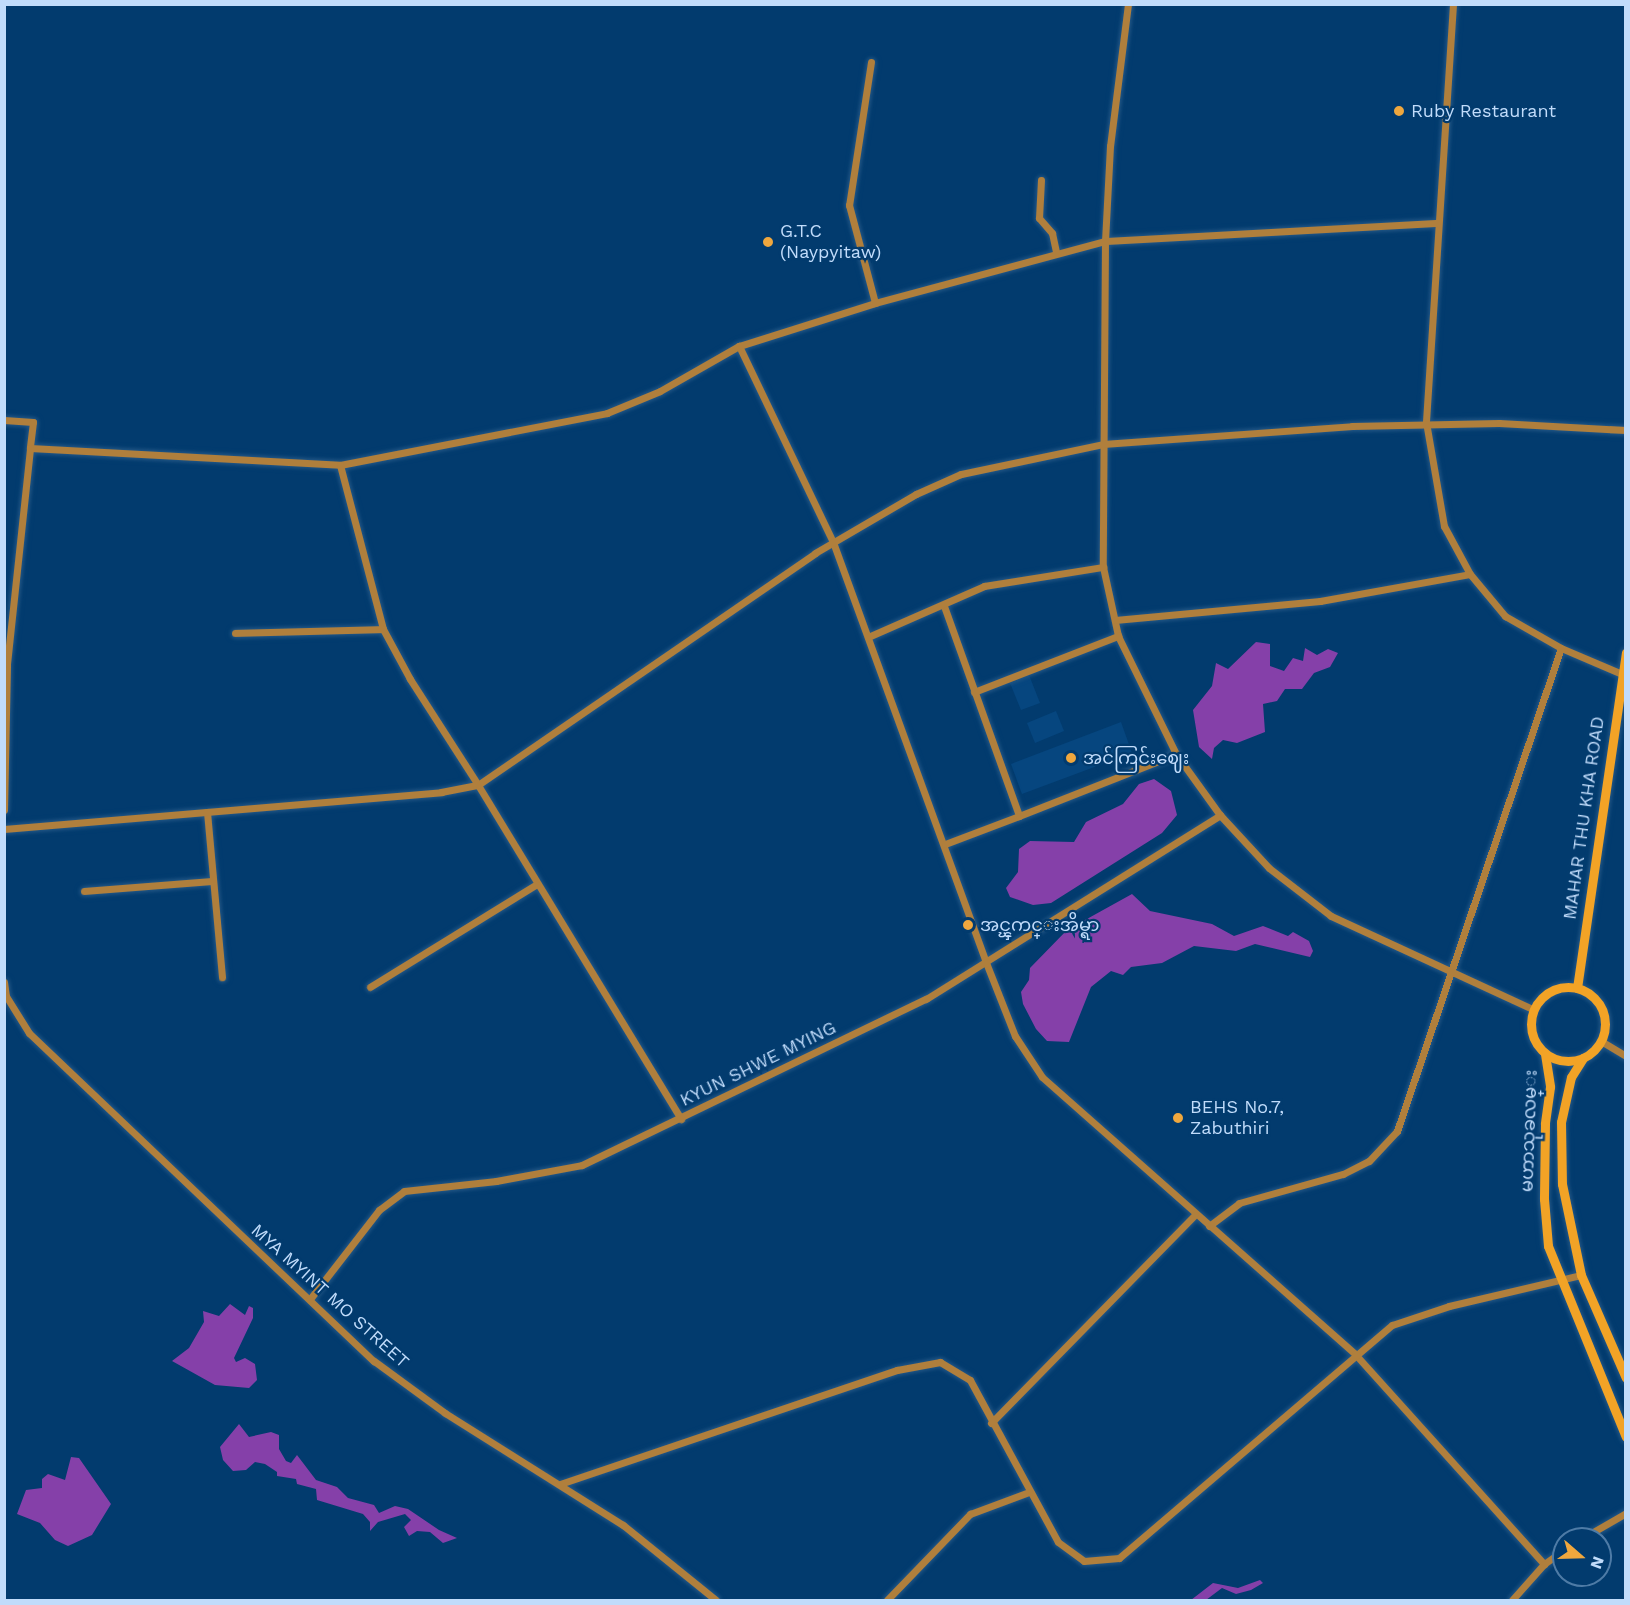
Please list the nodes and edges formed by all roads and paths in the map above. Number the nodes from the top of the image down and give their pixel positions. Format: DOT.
graph roads {
  1 [pos="1128,4"];
  2 [pos="1453,4"];
  3 [pos="872,62"];
  4 [pos="1041,180"];
  5 [pos="1437,223"];
  6 [pos="1105,241"];
  7 [pos="1056,252"];
  8 [pos="875,303"];
  9 [pos="739,346"];
  10 [pos="4,420"];
  11 [pos="1426,422"];
  12 [pos="1626,430"];
  13 [pos="1102,444"];
  14 [pos="30,448"];
  15 [pos="340,465"];
  16 [pos="833,542"];
  17 [pos="1103,567"];
  18 [pos="1470,574"];
  19 [pos="944,606"];
  20 [pos="1115,620"];
  21 [pos="383,629"];
  22 [pos="235,633"];
  23 [pos="1118,636"];
  24 [pos="868,637"];
  25 [pos="1561,648"];
  26 [pos="1626,653"];
  27 [pos="1622,674"];
  28 [pos="975,692"];
  29 [pos="1176,754"];
  30 [pos="478,784"];
  31 [pos="4,810"];
  32 [pos="207,812"];
  33 [pos="1220,815"];
  34 [pos="1019,816"];
  35 [pos="4,829"];
  36 [pos="945,844"];
  37 [pos="212,881"];
  38 [pos="537,884"];
  39 [pos="84,891"];
  40 [pos="985,960"];
  41 [pos="1451,974"];
  42 [pos="222,976"];
  43 [pos="4,982"];
  44 [pos="370,987"];
  45 [pos="1577,988"];
  46 [pos="1534,1010"];
  47 [pos="1601,1041"];
  48 [pos="1545,1054"];
  49 [pos="1626,1056"];
  50 [pos="1583,1058"];
  51 [pos="681,1119"];
  52 [pos="1196,1215"];
  53 [pos="1209,1226"];
  54 [pos="1581,1275"];
  55 [pos="1560,1282"];
  56 [pos="310,1299"];
  57 [pos="1354,1354"];
  58 [pos="1626,1378"];
  59 [pos="991,1423"];
  60 [pos="1626,1437"];
  61 [pos="560,1484"];
  62 [pos="1029,1492"];
  63 [pos="1626,1513"];
  64 [pos="1602,1527"];
  65 [pos="1552,1558"];
  66 [pos="1544,1564"];
  67 [pos="716,1600"];
  68 [pos="887,1600"];
  69 [pos="1512,1600"];
  1 -- 6 [label="street"];
  2 -- 5 [label="street"];
  3 -- 8 [label="street"];
  4 -- 7 [label="street"];
  5 -- 6 [label="street"];
  5 -- 11 [label="street"];
  6 -- 7 [label="street"];
  6 -- 13 [label="street"];
  7 -- 8 [label="street"];
  8 -- 9 [label="street"];
  9 -- 15 [label="street"];
  9 -- 16 [label="street"];
  10 -- 14 [label="street"];
  11 -- 12 [label="street"];
  11 -- 13 [label="street"];
  11 -- 18 [label="street"];
  13 -- 16 [label="street"];
  13 -- 17 [label="street"];
  14 -- 15 [label="street"];
  14 -- 31 [label="street"];
  15 -- 21 [label="street"];
  16 -- 24 [label="street"];
  16 -- 30 [label="street"];
  17 -- 19 [label="street"];
  17 -- 20 [label="street"];
  18 -- 20 [label="street"];
  18 -- 25 [label="street"];
  19 -- 24 [label="street"];
  19 -- 28 [label="street"];
  20 -- 23 [label="street"];
  21 -- 22 [label="street"];
  21 -- 30 [label="street"];
  23 -- 28 [label="street"];
  23 -- 29 [label="street"];
  24 -- 36 [label="street"];
  25 -- 27 [label="street"];
  25 -- 41 [label="street"];
  26 -- 27 [label="main road, MAHAR THU KHA ROAD"];
  27 -- 45 [label="main road, MAHAR THU KHA ROAD"];
  28 -- 34 [label="street"];
  29 -- 33 [label="street"];
  29 -- 34 [label="street"];
  30 -- 32 [label="street"];
  30 -- 38 [label="street"];
  32 -- 35 [label="street"];
  32 -- 37 [label="street"];
  33 -- 40 [label="street, KYUN SHWE MYING"];
  33 -- 41 [label="street"];
  34 -- 36 [label="street"];
  36 -- 40 [label="street"];
  37 -- 39 [label="street"];
  37 -- 42 [label="street"];
  38 -- 44 [label="street"];
  38 -- 51 [label="street"];
  40 -- 51 [label="street, KYUN SHWE MYING"];
  40 -- 52 [label="street"];
  41 -- 46 [label="street"];
  41 -- 53 [label="street"];
  43 -- 56 [label="street, MYA MYINT MO STREET"];
  45 -- 46 [label="main road"];
  45 -- 47 [label="main road"];
  46 -- 48 [label="main road"];
  47 -- 49 [label="street"];
  47 -- 50 [label="main road"];
  48 -- 50 [label="main road"];
  48 -- 55 [label="main road, မဟာသုခလမ္း"];
  50 -- 54 [label="main road, မဟာသုခလမ္း"];
  51 -- 56 [label="street, KYUN SHWE MYING"];
  52 -- 53 [label="street"];
  52 -- 59 [label="street"];
  53 -- 57 [label="street"];
  54 -- 55 [label="street"];
  54 -- 58 [label="main road, မဟာသုခလမ္း"];
  55 -- 57 [label="street"];
  55 -- 60 [label="main road"];
  56 -- 61 [label="street, MYA MYINT MO STREET"];
  57 -- 62 [label="street"];
  57 -- 66 [label="street"];
  59 -- 61 [label="street"];
  59 -- 62 [label="street"];
  61 -- 67 [label="street, MYA MYINT MO STREET"];
  62 -- 68 [label="street"];
  63 -- 64 [label="street"];
  65 -- 66 [label="street"];
  66 -- 69 [label="street"];
}
